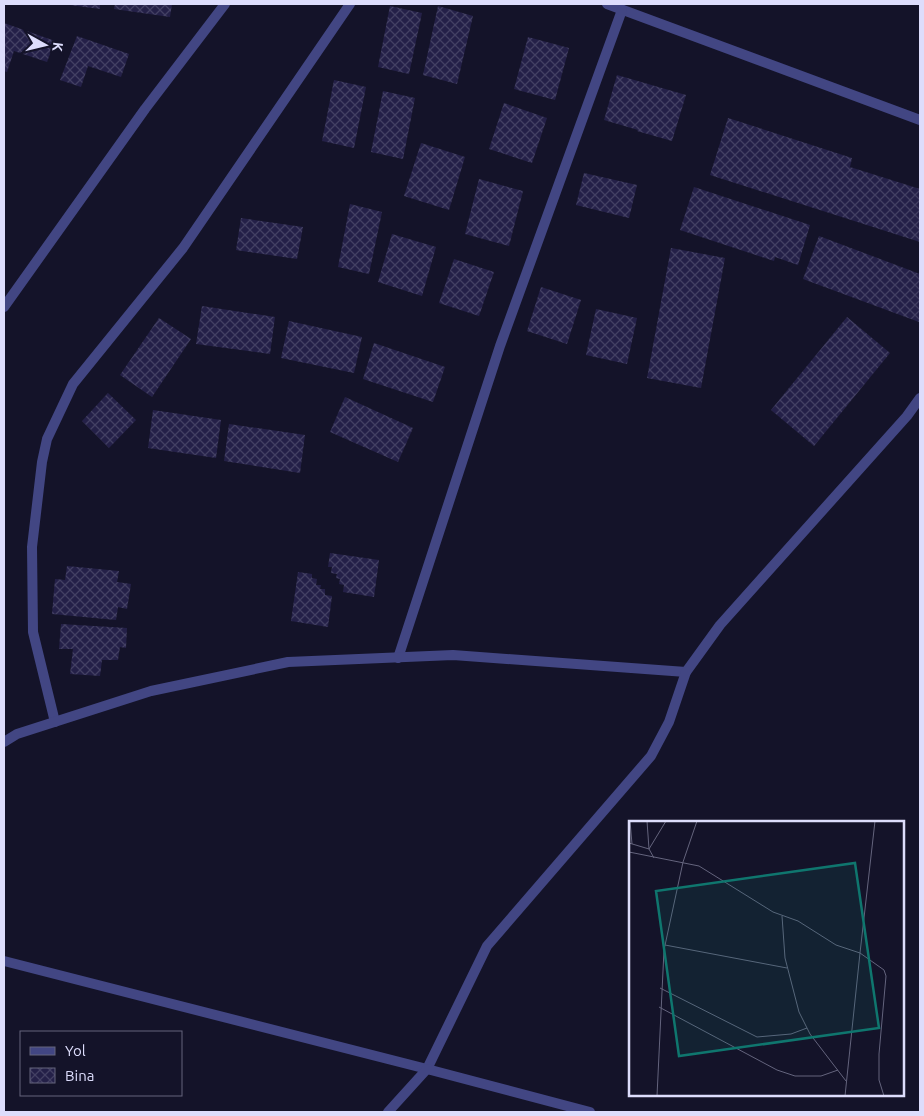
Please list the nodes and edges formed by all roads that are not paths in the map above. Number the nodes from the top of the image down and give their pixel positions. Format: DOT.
graph roads {
  1 [pos="225,4"];
  2 [pos="350,4"];
  3 [pos="607,4"];
  4 [pos="622,10"];
  5 [pos="920,120"];
  6 [pos="4,307"];
  7 [pos="920,398"];
  8 [pos="398,658"];
  9 [pos="686,672"];
  10 [pos="55,722"];
  11 [pos="4,742"];
  12 [pos="4,961"];
  13 [pos="426,1069"];
  14 [pos="388,1112"];
  15 [pos="590,1112"];
  1 -- 6 [label="street"];
  2 -- 10 [label="street"];
  3 -- 4 [label="street"];
  4 -- 5 [label="street"];
  4 -- 8 [label="street"];
  7 -- 9 [label="street"];
  8 -- 9 [label="street"];
  8 -- 10 [label="street"];
  9 -- 13 [label="street"];
  10 -- 11 [label="street"];
  12 -- 13 [label="street"];
  13 -- 14 [label="street"];
  13 -- 15 [label="street"];
}
